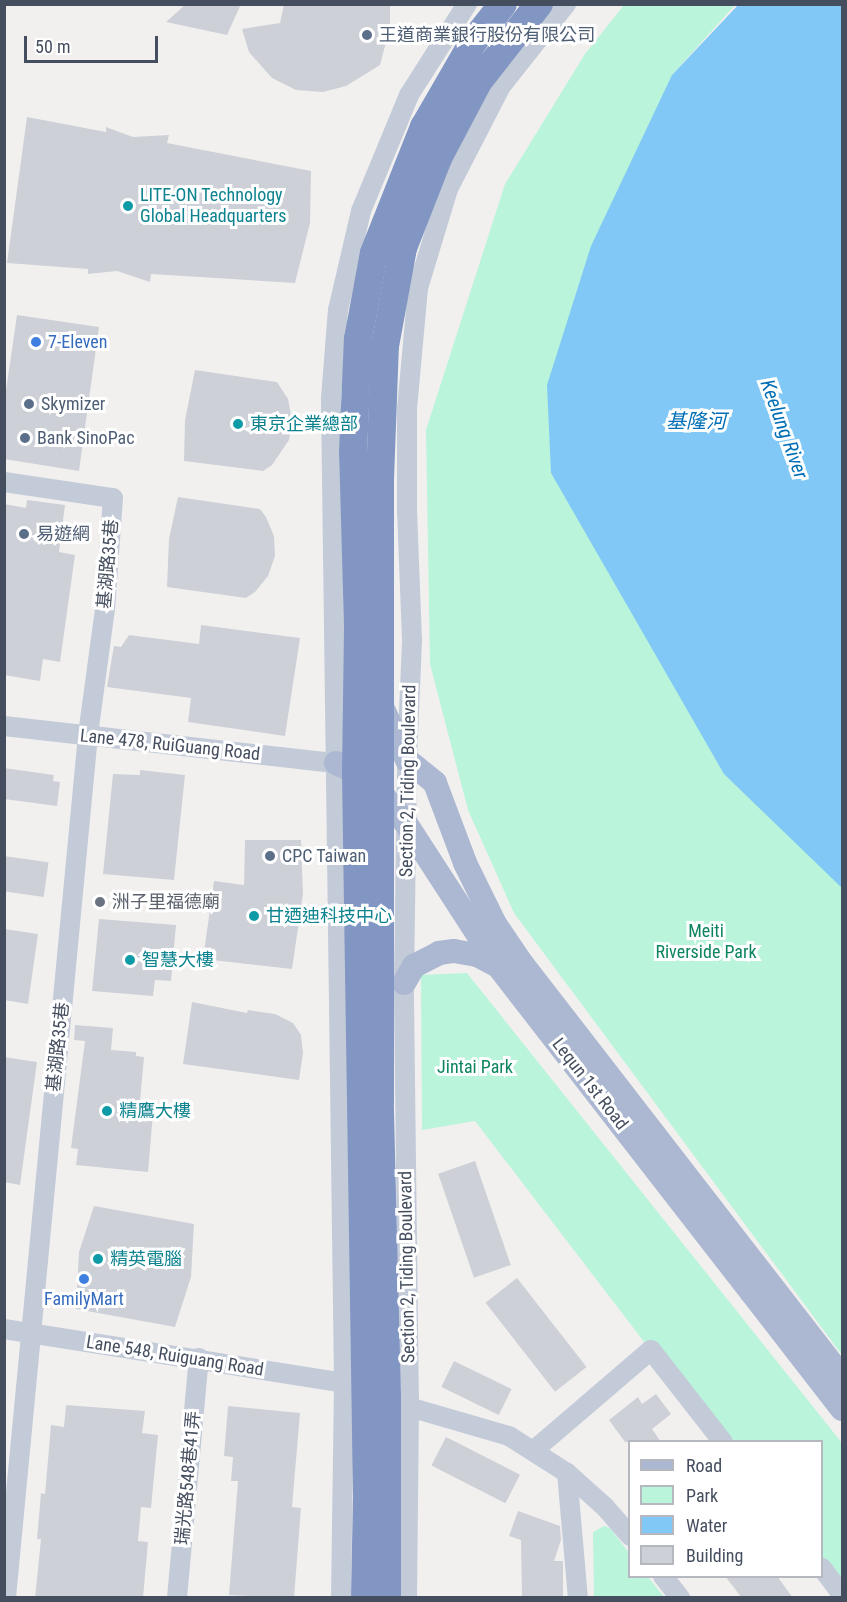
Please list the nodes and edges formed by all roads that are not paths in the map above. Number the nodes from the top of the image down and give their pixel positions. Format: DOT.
graph roads {
  1 [pos="467,4"];
  2 [pos="566,4"];
  3 [pos="499,6"];
  4 [pos="537,29"];
  5 [pos="4,482"];
  6 [pos="382,707"];
  7 [pos="4,726"];
  8 [pos="88,735"];
  9 [pos="406,760"];
  10 [pos="346,768"];
  11 [pos="382,794"];
  12 [pos="405,822"];
  13 [pos="498,966"];
  14 [pos="404,983"];
  15 [pos="4,1329"];
  16 [pos="30,1334"];
  17 [pos="199,1358"];
  18 [pos="843,1377"];
  19 [pos="345,1383"];
  20 [pos="409,1407"];
  21 [pos="843,1409"];
  22 [pos="721,1440"];
  23 [pos="533,1451"];
  24 [pos="567,1473"];
  25 [pos="628,1534"];
  26 [pos="823,1569"];
  27 [pos="665,1578"];
  28 [pos="843,1595"];
  29 [pos="6,1598"];
  30 [pos="177,1598"];
  31 [pos="341,1598"];
  32 [pos="365,1598"];
  33 [pos="387,1598"];
  34 [pos="407,1598"];
  35 [pos="578,1598"];
  36 [pos="680,1598"];
  1 -- 10 [label="street"];
  2 -- 4 [label="street, Section 2, Tiding Boulevard"];
  3 -- 4 [label="street"];
  3 -- 10 [label="highway"];
  4 -- 6 [label="highway, Section 2, Tiding Boulevard"];
  4 -- 9 [label="street, Section 2, Tiding Boulevard"];
  5 -- 8 [label="street, 基湖路35巷"];
  6 -- 9 [label="main road, Lequn 1st Road"];
  6 -- 11 [label="highway, Section 2, Tiding Boulevard"];
  7 -- 8 [label="street, Lane 478, RuiGuang Road"];
  8 -- 10 [label="street, Lane 478, RuiGuang Road"];
  8 -- 16 [label="street, 基湖路35巷"];
  9 -- 12 [label="street, Section 2, Tiding Boulevard"];
  9 -- 18 [label="main road, Lequn 1st Road"];
  10 -- 11 [label="main road, Lequn 1st Road"];
  10 -- 19 [label="street"];
  10 -- 32 [label="highway"];
  11 -- 12 [label="main road, Lequn 1st Road"];
  11 -- 33 [label="highway, Section 2, Tiding Boulevard"];
  12 -- 13 [label="main road, Lequn 1st Road"];
  12 -- 14 [label="street, Section 2, Tiding Boulevard"];
  13 -- 14 [label="main road"];
  13 -- 21 [label="main road, Lequn 1st Road"];
  14 -- 20 [label="street, Section 2, Tiding Boulevard"];
  15 -- 16 [label="street, Lane 548, Ruiguang Road"];
  16 -- 17 [label="street, Lane 548, Ruiguang Road"];
  16 -- 29 [label="street, 基湖路35巷"];
  17 -- 19 [label="street, Lane 548, Ruiguang Road"];
  17 -- 30 [label="street, 瑞光路548巷41弄"];
  19 -- 31 [label="street"];
  20 -- 23 [label="street"];
  20 -- 34 [label="street, Section 2, Tiding Boulevard"];
  22 -- 23 [label="street"];
  23 -- 24 [label="street"];
  24 -- 25 [label="street"];
  24 -- 35 [label="street"];
  26 -- 28 [label="street"];
  27 -- 36 [label="street"];
}
